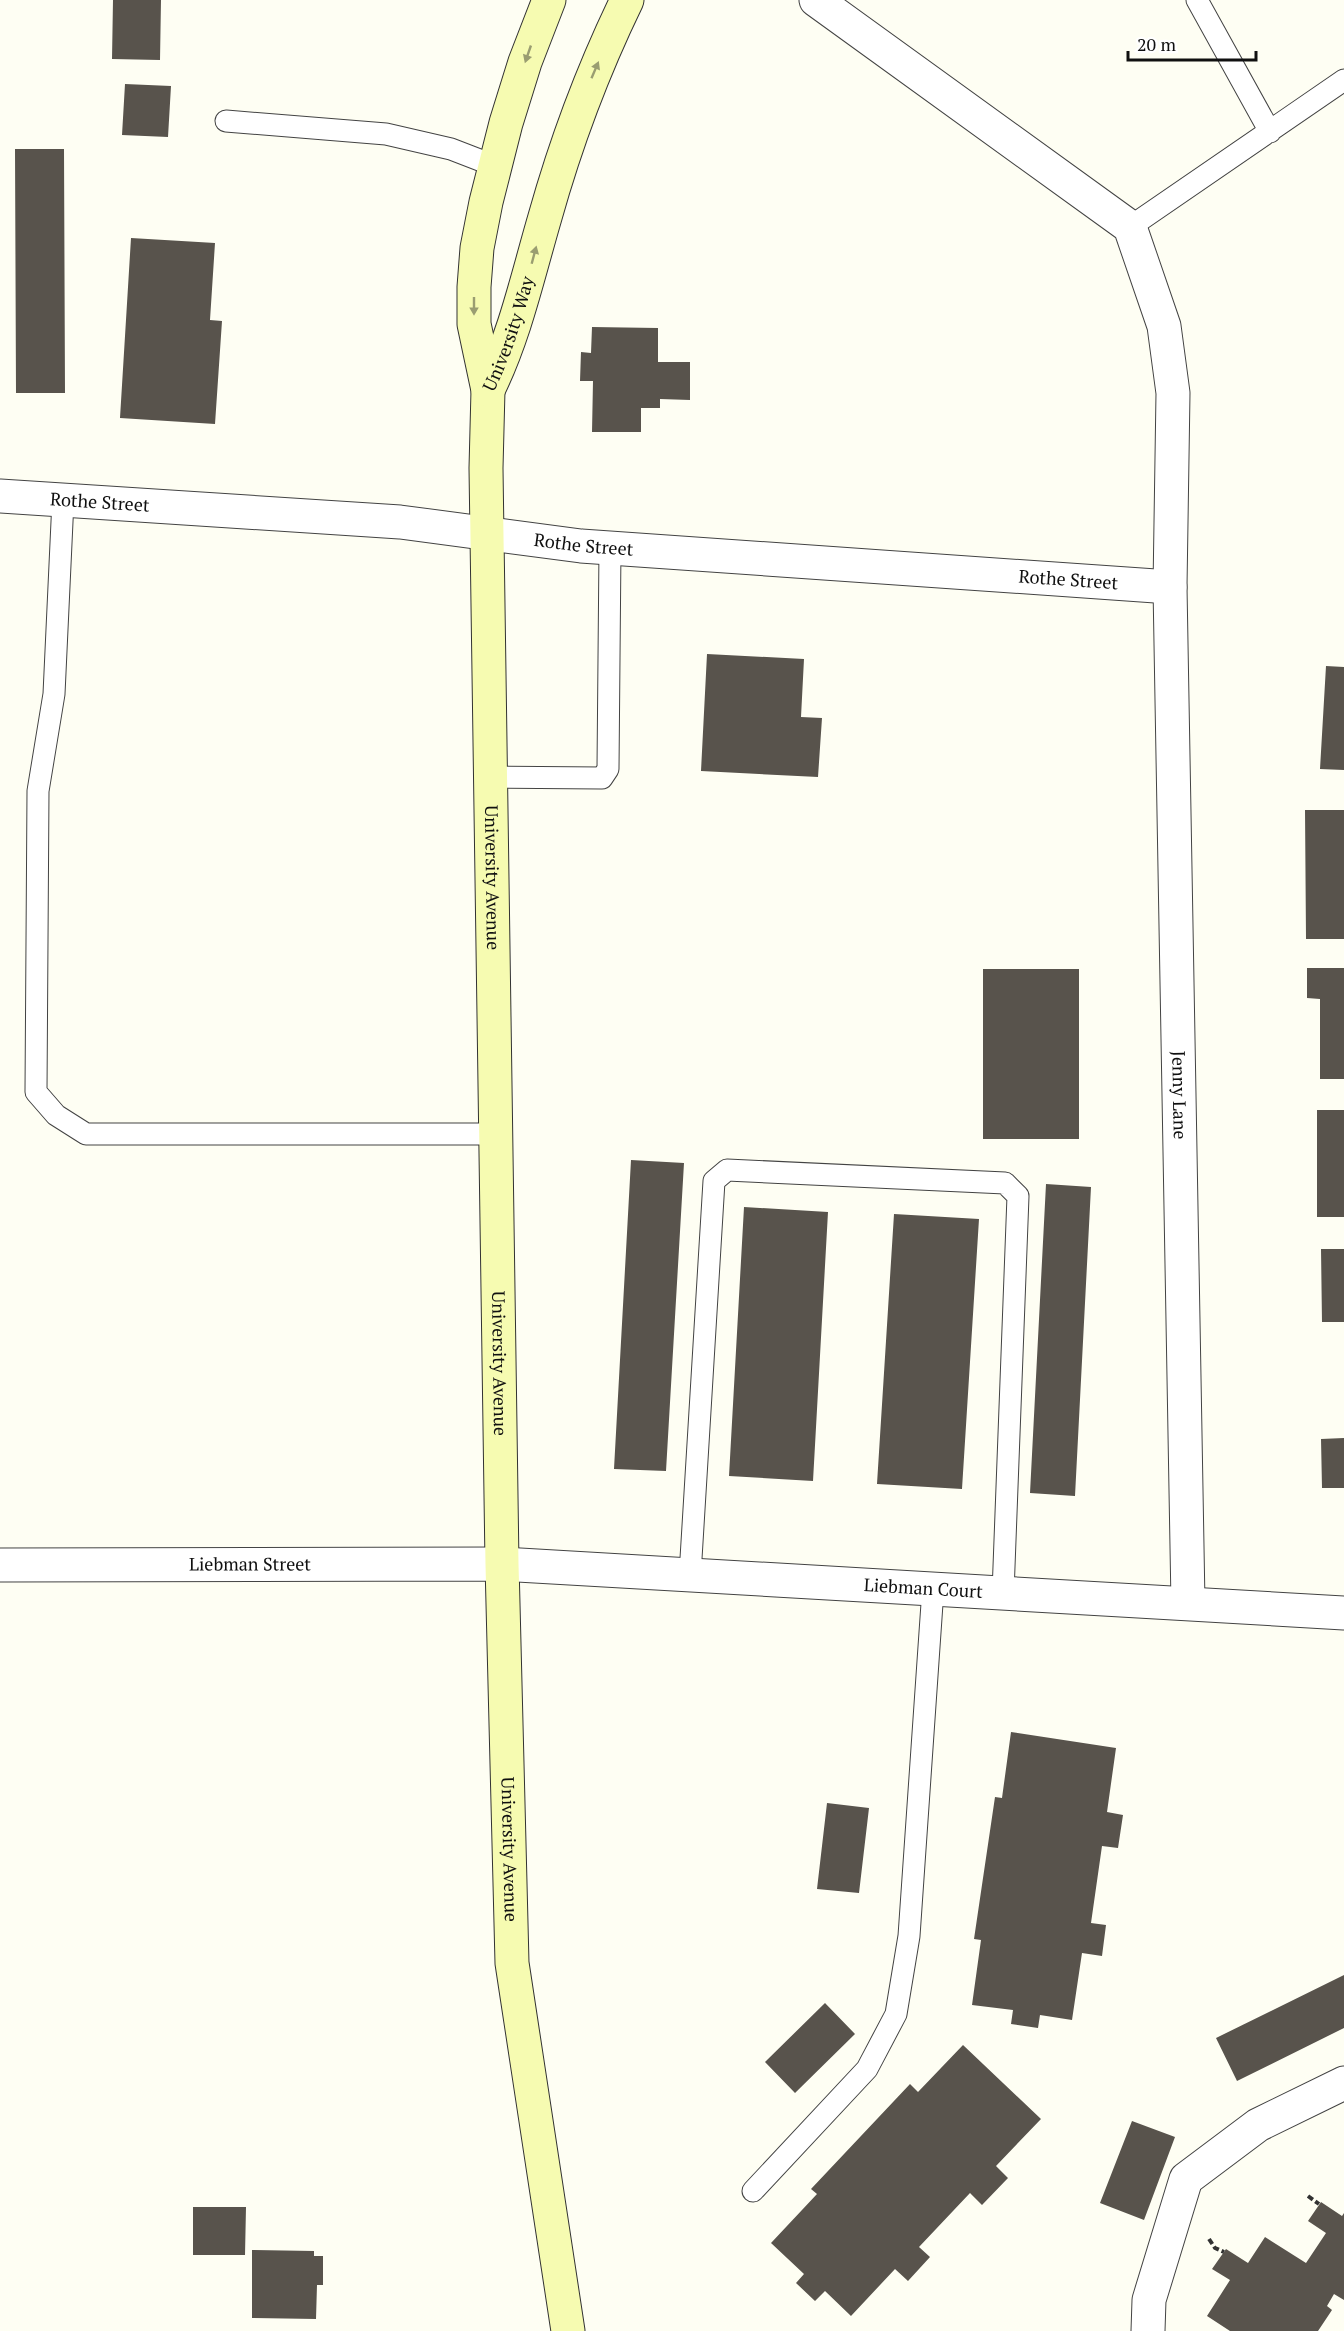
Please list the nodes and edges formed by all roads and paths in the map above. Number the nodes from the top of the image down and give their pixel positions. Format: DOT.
graph roads {
  1 [pos="549,0"];
  2 [pos="627,0"];
  3 [pos="816,0"];
  4 [pos="1197,0"];
  5 [pos="1344,80"];
  6 [pos="226,121"];
  7 [pos="1270,132"];
  8 [pos="495,165"];
  9 [pos="1130,227"];
  10 [pos="488,390"];
  11 [pos="0,496"];
  12 [pos="63,500"];
  13 [pos="487,533"];
  14 [pos="610,548"];
  15 [pos="1170,586"];
  16 [pos="491,777"];
  17 [pos="495,1134"];
  18 [pos="502,1564"];
  19 [pos="0,1565"];
  20 [pos="690,1575"];
  21 [pos="933,1589"];
  22 [pos="1003,1593"];
  23 [pos="1188,1603"];
  24 [pos="1344,1613"];
  25 [pos="1344,2083"];
  26 [pos="753,2191"];
  27 [pos="1308,2196"];
  28 [pos="1319,2204"];
  29 [pos="1215,2248"];
  30 [pos="1224,2252"];
  31 [pos="568,2331"];
  32 [pos="1148,2331"];
  1 -- 8 [label="main road, University Way, one-way"];
  10 -- 2 [label="main road, University Way, one-way"];
  3 -- 9 [label="street"];
  4 -- 7 [label="lane"];
  5 -- 7 [label="lane"];
  6 -- 8 [label="lane"];
  7 -- 9 [label="lane"];
  8 -- 10 [label="main road, University Way, one-way"];
  9 -- 15 [label="street, Jenny Lane"];
  10 -- 13 [label="main road, University Avenue"];
  11 -- 12 [label="street, Rothe Street"];
  12 -- 13 [label="street, Rothe Street"];
  12 -- 17 [label="lane"];
  13 -- 14 [label="street, Rothe Street"];
  13 -- 16 [label="main road, University Avenue"];
  14 -- 15 [label="street, Rothe Street"];
  14 -- 16 [label="lane"];
  15 -- 23 [label="street, Jenny Lane"];
  16 -- 17 [label="main road, University Avenue"];
  17 -- 18 [label="main road, University Avenue"];
  18 -- 19 [label="street, Liebman Street"];
  18 -- 20 [label="street, Liebman Court"];
  18 -- 31 [label="main road, University Avenue"];
  20 -- 21 [label="street, Liebman Court"];
  20 -- 22 [label="lane"];
  21 -- 22 [label="street, Liebman Court"];
  21 -- 26 [label="lane"];
  22 -- 23 [label="street, Liebman Court"];
  23 -- 24 [label="street, Liebman Court"];
  25 -- 32 [label="street"];
  27 -- 28 [label="path"];
  29 -- 30 [label="path"];
}
